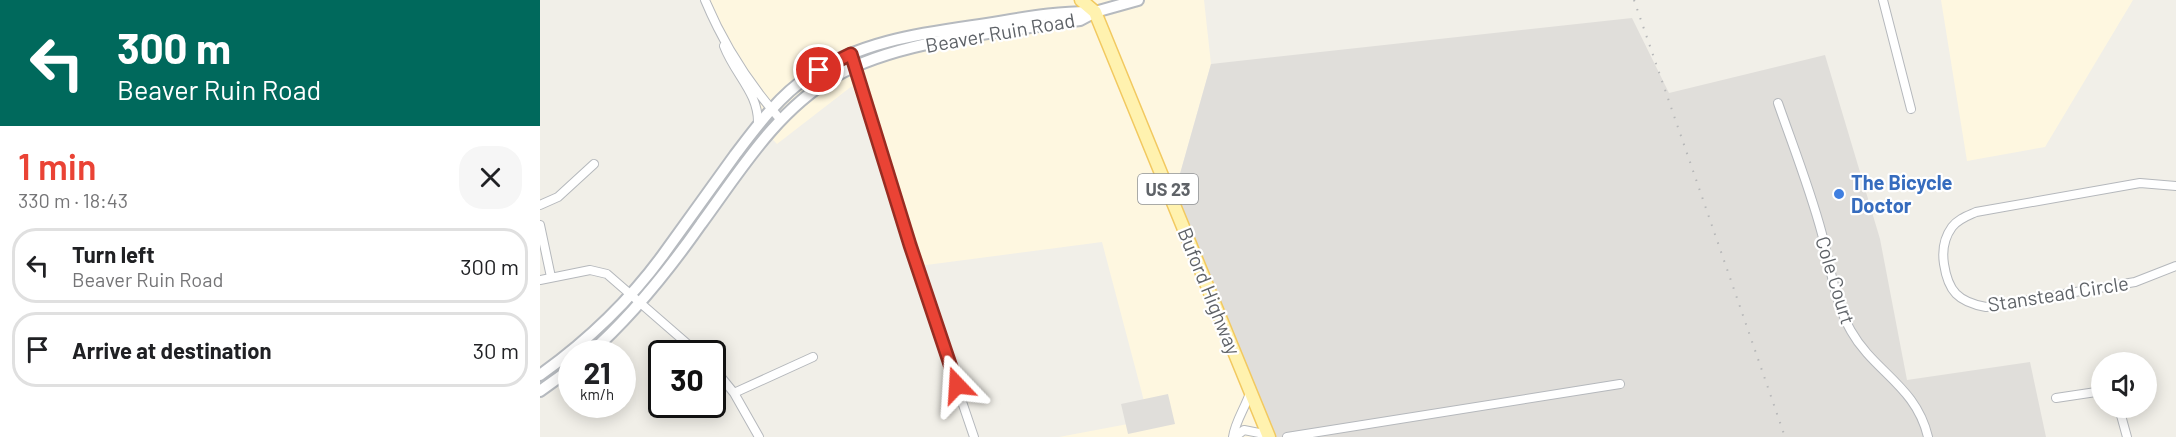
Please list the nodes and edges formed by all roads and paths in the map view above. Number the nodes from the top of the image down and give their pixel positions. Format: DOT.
graph roads {
  1 [pos="705,0"];
  2 [pos="1070,0"];
  3 [pos="1081,0"];
  4 [pos="1138,0"];
  5 [pos="1882,0"];
  6 [pos="1095,6"];
  7 [pos="1058,12"];
  8 [pos="721,33"];
  9 [pos="851,54"];
  10 [pos="855,67"];
  11 [pos="1778,103"];
  12 [pos="1911,109"];
  13 [pos="771,110"];
  14 [pos="780,119"];
  15 [pos="758,124"];
  16 [pos="594,164"];
  17 [pos="2176,186"];
  18 [pos="540,205"];
  19 [pos="540,225"];
  20 [pos="2176,266"];
  21 [pos="550,277"];
  22 [pos="540,280"];
  23 [pos="630,294"];
  24 [pos="640,303"];
  25 [pos="603,340"];
  26 [pos="683,340"];
  27 [pos="813,357"];
  28 [pos="540,375"];
  29 [pos="558,378"];
  30 [pos="726,383"];
  31 [pos="1620,384"];
  32 [pos="1251,391"];
  33 [pos="540,392"];
  34 [pos="734,393"];
  35 [pos="2091,393"];
  36 [pos="2056,398"];
  37 [pos="2122,418"];
  38 [pos="1269,436"];
  39 [pos="759,437"];
  40 [pos="974,437"];
  41 [pos="1234,437"];
  42 [pos="1287,437"];
  43 [pos="1928,437"];
  44 [pos="2127,437"];
  1 -- 8 [label="street"];
  2 -- 7 [label="main road"];
  3 -- 6 [label="main road, Buford Highway / US 23"];
  4 -- 6 [label="main road"];
  5 -- 12 [label="street"];
  6 -- 7 [label="main road, Beaver Ruin Road"];
  6 -- 10 [label="main road, Beaver Ruin Road"];
  6 -- 32 [label="main road, Buford Highway / US 23"];
  7 -- 9 [label="main road, Beaver Ruin Road"];
  8 -- 13 [label="street"];
  8 -- 15 [label="street"];
  9 -- 10 [label="street"];
  9 -- 13 [label="main road, Beaver Ruin Road"];
  10 -- 14 [label="main road, Beaver Ruin Road"];
  10 -- 40 [label="street"];
  11 -- 43 [label="street, Cole Court"];
  13 -- 14 [label="street"];
  13 -- 15 [label="main road, Beaver Ruin Road"];
  14 -- 24 [label="main road, Beaver Ruin Road"];
  15 -- 23 [label="main road, Beaver Ruin Road"];
  16 -- 18 [label="street"];
  17 -- 20 [label="street, Stanstead Circle"];
  19 -- 21 [label="street"];
  21 -- 22 [label="street"];
  21 -- 23 [label="street"];
  23 -- 24 [label="street"];
  23 -- 28 [label="main road, Beaver Ruin Road"];
  24 -- 25 [label="main road, Beaver Ruin Road"];
  24 -- 26 [label="street"];
  27 -- 34 [label="street"];
  29 -- 33 [label="main road"];
  30 -- 34 [label="street"];
  31 -- 42 [label="street"];
  32 -- 38 [label="main road, Buford Highway / US 23"];
  32 -- 41 [label="street"];
  34 -- 39 [label="street"];
  35 -- 36 [label="street"];
  37 -- 44 [label="street"];
  38 -- 41 [label="street"];
}
